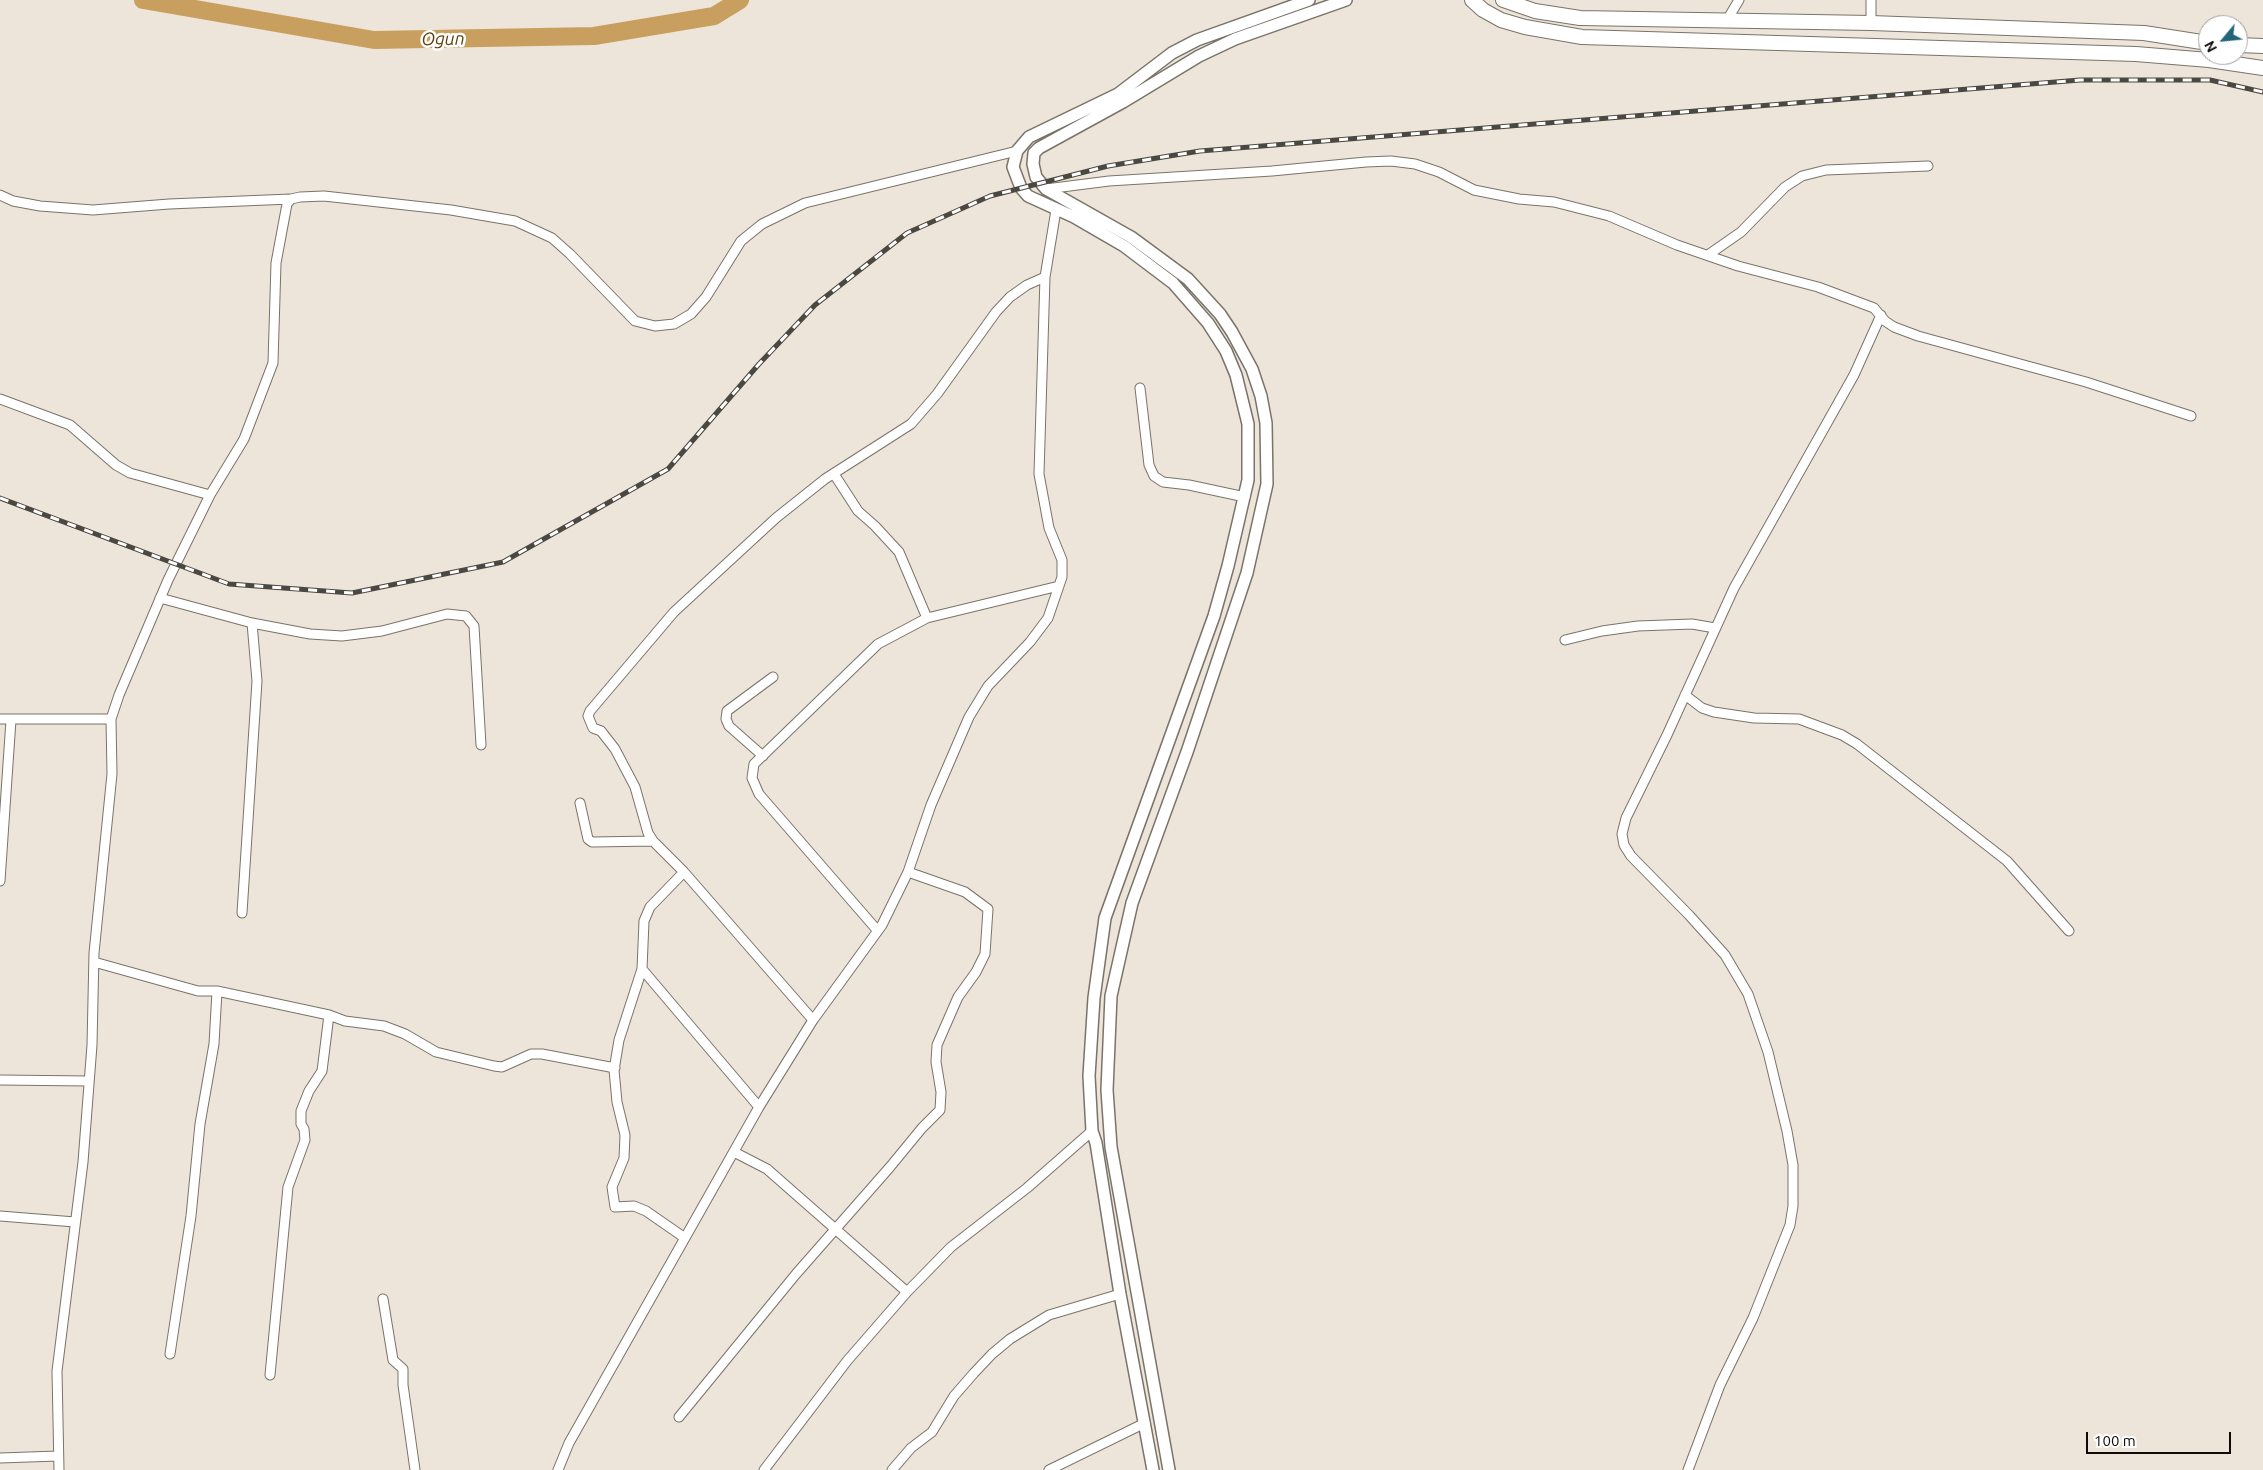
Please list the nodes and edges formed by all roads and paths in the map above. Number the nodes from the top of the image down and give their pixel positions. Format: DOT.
graph roads {
  1 [pos="1309,0"];
  2 [pos="1346,0"];
  3 [pos="1472,0"];
  4 [pos="1503,0"];
  5 [pos="1739,0"];
  6 [pos="1871,0"];
  7 [pos="1645,18"];
  8 [pos="1727,20"];
  9 [pos="1871,24"];
  10 [pos="1646,39"];
  11 [pos="2198,41"];
  12 [pos="2248,45"];
  13 [pos="2263,46"];
  14 [pos="2263,68"];
  15 [pos="1017,151"];
  16 [pos="1928,166"];
  17 [pos="1046,189"];
  18 [pos="0,195"];
  19 [pos="291,200"];
  20 [pos="1056,210"];
  21 [pos="1708,255"];
  22 [pos="1045,277"];
  23 [pos="1881,315"];
  24 [pos="1140,388"];
  25 [pos="0,399"];
  26 [pos="2191,416"];
  27 [pos="834,474"];
  28 [pos="1248,480"];
  29 [pos="1267,484"];
  30 [pos="210,495"];
  31 [pos="1245,497"];
  32 [pos="1059,586"];
  33 [pos="160,598"];
  34 [pos="927,618"];
  35 [pos="252,623"];
  36 [pos="1715,628"];
  37 [pos="1564,640"];
  38 [pos="773,677"];
  39 [pos="1685,695"];
  40 [pos="0,719"];
  41 [pos="112,719"];
  42 [pos="11,720"];
  43 [pos="481,745"];
  44 [pos="762,756"];
  45 [pos="580,803"];
  46 [pos="2,821"];
  47 [pos="653,841"];
  48 [pos="684,872"];
  49 [pos="908,872"];
  50 [pos="0,881"];
  51 [pos="242,913"];
  52 [pos="876,930"];
  53 [pos="2068,931"];
  54 [pos="94,962"];
  55 [pos="642,968"];
  56 [pos="217,991"];
  57 [pos="329,1014"];
  58 [pos="813,1020"];
  59 [pos="615,1068"];
  60 [pos="0,1080"];
  61 [pos="89,1081"];
  62 [pos="759,1107"];
  63 [pos="1092,1131"];
  64 [pos="734,1152"];
  65 [pos="0,1216"];
  66 [pos="76,1222"];
  67 [pos="835,1230"];
  68 [pos="685,1238"];
  69 [pos="907,1292"];
  70 [pos="1120,1294"];
  71 [pos="383,1299"];
  72 [pos="170,1354"];
  73 [pos="270,1374"];
  74 [pos="679,1417"];
  75 [pos="1145,1424"];
  76 [pos="58,1456"];
  77 [pos="0,1458"];
  78 [pos="60,1470"];
  79 [pos="415,1470"];
  80 [pos="558,1470"];
  81 [pos="764,1470"];
  82 [pos="892,1470"];
  83 [pos="1049,1470"];
  84 [pos="1153,1470"];
  85 [pos="1170,1470"];
  86 [pos="1688,1470"];
  1 -- 15 [label="main road"];
  2 -- 17 [label="main road"];
  3 -- 10 [label="highway"];
  4 -- 7 [label="highway"];
  5 -- 8 [label="street"];
  6 -- 9 [label="street"];
  7 -- 8 [label="highway"];
  7 -- 10 [label="highway"];
  8 -- 9 [label="highway"];
  9 -- 11 [label="highway"];
  10 -- 14 [label="highway"];
  12 -- 13 [label="highway"];
  15 -- 19 [label="street"];
  15 -- 20 [label="main road"];
  16 -- 21 [label="street"];
  17 -- 21 [label="street"];
  17 -- 29 [label="main road"];
  18 -- 19 [label="street"];
  19 -- 30 [label="street"];
  20 -- 22 [label="street"];
  20 -- 28 [label="main road"];
  21 -- 23 [label="street"];
  22 -- 27 [label="street"];
  22 -- 32 [label="street"];
  23 -- 26 [label="street"];
  23 -- 36 [label="street"];
  24 -- 31 [label="street"];
  25 -- 30 [label="street"];
  27 -- 34 [label="street"];
  27 -- 47 [label="street"];
  28 -- 29 [label="main road"];
  28 -- 31 [label="main road"];
  29 -- 85 [label="main road"];
  30 -- 33 [label="street"];
  31 -- 63 [label="main road"];
  32 -- 34 [label="street"];
  32 -- 49 [label="street"];
  33 -- 35 [label="street"];
  33 -- 41 [label="street"];
  34 -- 44 [label="street"];
  35 -- 43 [label="street"];
  35 -- 51 [label="street"];
  36 -- 37 [label="street"];
  36 -- 39 [label="street"];
  38 -- 44 [label="street"];
  39 -- 53 [label="street"];
  39 -- 86 [label="street"];
  40 -- 42 [label="street"];
  41 -- 42 [label="street"];
  41 -- 54 [label="street"];
  42 -- 46 [label="street"];
  44 -- 52 [label="street"];
  45 -- 47 [label="street"];
  46 -- 50 [label="street"];
  47 -- 48 [label="street"];
  48 -- 55 [label="street"];
  48 -- 58 [label="street"];
  49 -- 52 [label="street"];
  49 -- 67 [label="street"];
  52 -- 58 [label="street"];
  54 -- 56 [label="street"];
  54 -- 61 [label="street"];
  55 -- 59 [label="street"];
  55 -- 62 [label="street"];
  56 -- 57 [label="street"];
  56 -- 72 [label="street"];
  57 -- 59 [label="street"];
  57 -- 73 [label="street"];
  58 -- 62 [label="street"];
  59 -- 68 [label="street"];
  60 -- 61 [label="street"];
  61 -- 66 [label="street"];
  62 -- 64 [label="street"];
  63 -- 69 [label="street"];
  63 -- 70 [label="main road"];
  64 -- 67 [label="street"];
  64 -- 68 [label="street"];
  65 -- 66 [label="street"];
  66 -- 76 [label="street"];
  67 -- 69 [label="street"];
  67 -- 74 [label="street"];
  68 -- 80 [label="street"];
  69 -- 81 [label="street"];
  70 -- 75 [label="main road"];
  70 -- 82 [label="street"];
  71 -- 79 [label="street"];
  75 -- 83 [label="street"];
  75 -- 84 [label="main road"];
  76 -- 77 [label="street"];
  76 -- 78 [label="street"];
}
